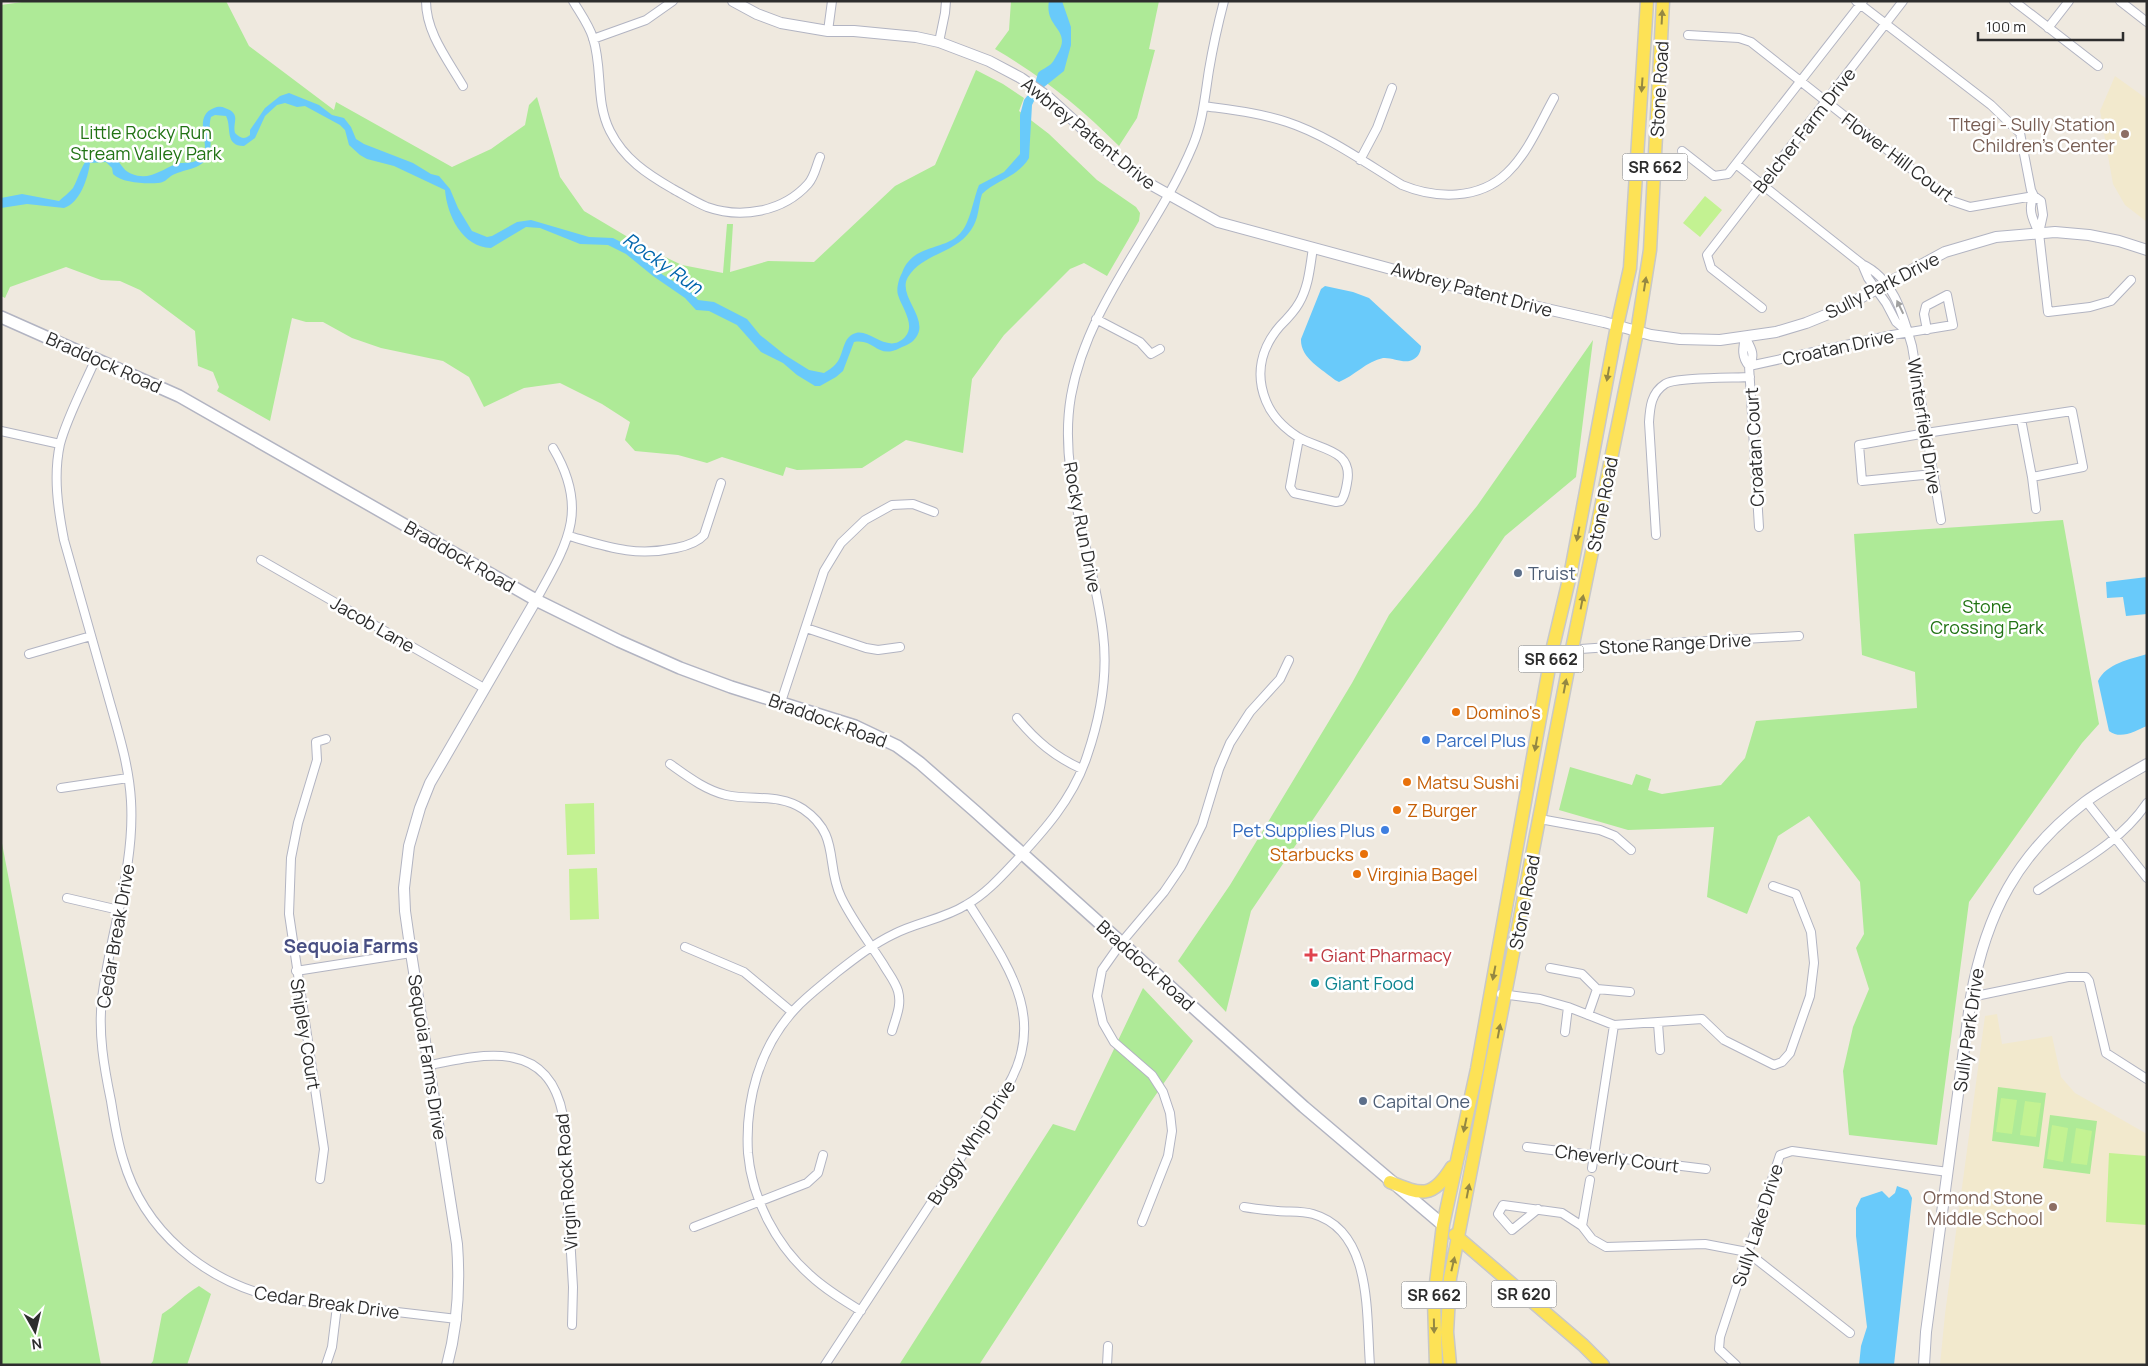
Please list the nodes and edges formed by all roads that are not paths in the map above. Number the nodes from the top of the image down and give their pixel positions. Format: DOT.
graph roads {
  1 [pos="426,1"];
  2 [pos="573,1"];
  3 [pos="673,1"];
  4 [pos="733,1"];
  5 [pos="832,1"];
  6 [pos="946,1"];
  7 [pos="1224,1"];
  8 [pos="1647,1"];
  9 [pos="1663,1"];
  10 [pos="1904,1"];
  11 [pos="2014,1"];
  12 [pos="2069,1"];
  13 [pos="2120,1"];
  14 [pos="1860,2"];
  15 [pos="2147,22"];
  16 [pos="1885,24"];
  17 [pos="2048,28"];
  18 [pos="828,31"];
  19 [pos="1688,35"];
  20 [pos="593,39"];
  21 [pos="939,42"];
  22 [pos="2098,66"];
  23 [pos="1800,82"];
  24 [pos="463,86"];
  25 [pos="1392,88"];
  26 [pos="1554,98"];
  27 [pos="1826,102"];
  28 [pos="1204,106"];
  29 [pos="1682,151"];
  30 [pos="820,157"];
  31 [pos="1360,160"];
  32 [pos="1736,164"];
  33 [pos="1762,184"];
  34 [pos="1168,195"];
  35 [pos="2034,196"];
  36 [pos="2039,233"];
  37 [pos="1314,248"];
  38 [pos="2147,250"];
  39 [pos="2131,280"];
  40 [pos="1882,287"];
  41 [pos="1762,308"];
  42 [pos="1,317"];
  43 [pos="1096,319"];
  44 [pos="1617,326"];
  45 [pos="1926,330"];
  46 [pos="1637,332"];
  47 [pos="1908,332"];
  48 [pos="1745,337"];
  49 [pos="1160,349"];
  50 [pos="96,358"];
  51 [pos="1749,366"];
  52 [pos="1750,377"];
  53 [pos="2021,419"];
  54 [pos="1,431"];
  55 [pos="1926,433"];
  56 [pos="1299,438"];
  57 [pos="60,444"];
  58 [pos="553,448"];
  59 [pos="1934,474"];
  60 [pos="2032,477"];
  61 [pos="721,483"];
  62 [pos="2036,509"];
  63 [pos="934,512"];
  64 [pos="1941,520"];
  65 [pos="1759,527"];
  66 [pos="1656,535"];
  67 [pos="569,536"];
  68 [pos="262,560"];
  69 [pos="536,600"];
  70 [pos="806,628"];
  71 [pos="91,636"];
  72 [pos="1799,636"];
  73 [pos="900,647"];
  74 [pos="1572,650"];
  75 [pos="1552,652"];
  76 [pos="29,654"];
  77 [pos="1289,660"];
  78 [pos="484,688"];
  79 [pos="780,702"];
  80 [pos="1017,718"];
  81 [pos="326,740"];
  82 [pos="670,764"];
  83 [pos="2147,764"];
  84 [pos="1082,770"];
  85 [pos="128,778"];
  86 [pos="61,788"];
  87 [pos="2086,801"];
  88 [pos="2147,803"];
  89 [pos="1540,819"];
  90 [pos="2116,838"];
  91 [pos="1631,850"];
  92 [pos="1022,854"];
  93 [pos="2147,878"];
  94 [pos="1773,886"];
  95 [pos="2038,890"];
  96 [pos="67,898"];
  97 [pos="969,904"];
  98 [pos="119,910"];
  99 [pos="1121,942"];
  100 [pos="685,947"];
  101 [pos="872,947"];
  102 [pos="411,953"];
  103 [pos="1550,968"];
  104 [pos="296,971"];
  105 [pos="1597,989"];
  106 [pos="1491,992"];
  107 [pos="1630,992"];
  108 [pos="1506,995"];
  109 [pos="1971,997"];
  110 [pos="1568,1007"];
  111 [pos="792,1012"];
  112 [pos="1588,1015"];
  113 [pos="1658,1023"];
  114 [pos="1614,1025"];
  115 [pos="892,1031"];
  116 [pos="1565,1032"];
  117 [pos="1660,1050"];
  118 [pos="430,1065"];
  119 [pos="2147,1079"];
  120 [pos="1527,1147"];
  121 [pos="823,1155"];
  122 [pos="1594,1155"];
  123 [pos="1458,1159"];
  124 [pos="1592,1168"];
  125 [pos="1706,1169"];
  126 [pos="1948,1172"];
  127 [pos="320,1179"];
  128 [pos="1590,1180"];
  129 [pos="1390,1182"];
  130 [pos="760,1202"];
  131 [pos="1244,1208"];
  132 [pos="1538,1209"];
  133 [pos="1142,1222"];
  134 [pos="1444,1225"];
  135 [pos="1582,1226"];
  136 [pos="694,1227"];
  137 [pos="1459,1239"];
  138 [pos="1747,1252"];
  139 [pos="337,1306"];
  140 [pos="861,1311"];
  141 [pos="457,1319"];
  142 [pos="572,1325"];
  143 [pos="1850,1333"];
  144 [pos="1108,1346"];
  145 [pos="326,1365"];
  146 [pos="448,1365"];
  147 [pos="826,1365"];
  148 [pos="1106,1365"];
  149 [pos="1370,1365"];
  150 [pos="1436,1365"];
  151 [pos="1450,1365"];
  152 [pos="1603,1365"];
  153 [pos="1736,1365"];
  154 [pos="1924,1365"];
  1 -- 24 [label="street"];
  2 -- 20 [label="street"];
  3 -- 20 [label="street"];
  4 -- 18 [label="street, Awbrey Patent Drive"];
  5 -- 18 [label="street"];
  6 -- 21 [label="street"];
  7 -- 28 [label="street, Rocky Run Drive"];
  8 -- 44 [label="main road, Stone Road / SR 662, one-way"];
  46 -- 9 [label="main road, Stone Road / SR 662, one-way"];
  10 -- 16 [label="street, Belcher Farm Drive"];
  11 -- 17 [label="street"];
  12 -- 17 [label="street"];
  13 -- 15 [label="street"];
  14 -- 16 [label="street"];
  14 -- 23 [label="street, Belcher Farm Drive"];
  16 -- 27 [label="street, Belcher Farm Drive"];
  16 -- 35 [label="street"];
  17 -- 22 [label="street"];
  18 -- 21 [label="street, Awbrey Patent Drive"];
  19 -- 23 [label="street, Flower Hill Court"];
  20 -- 30 [label="street"];
  21 -- 34 [label="street, Awbrey Patent Drive"];
  23 -- 27 [label="street, Flower Hill Court"];
  23 -- 32 [label="street, Belcher Farm Drive"];
  25 -- 31 [label="street"];
  26 -- 31 [label="street"];
  27 -- 33 [label="street, Belcher Farm Drive"];
  27 -- 35 [label="street, Flower Hill Court"];
  28 -- 31 [label="street"];
  28 -- 34 [label="street, Rocky Run Drive"];
  29 -- 32 [label="street"];
  32 -- 33 [label="street"];
  33 -- 40 [label="street"];
  33 -- 41 [label="street, Belcher Farm Drive"];
  34 -- 37 [label="street, Awbrey Patent Drive"];
  34 -- 43 [label="street, Rocky Run Drive"];
  35 -- 36 [label="street"];
  36 -- 38 [label="street, Sully Park Drive"];
  36 -- 39 [label="street"];
  36 -- 40 [label="street, Sully Park Drive"];
  37 -- 44 [label="street, Awbrey Patent Drive"];
  37 -- 56 [label="street"];
  40 -- 47 [label="street"];
  40 -- 48 [label="street, Sully Park Drive"];
  42 -- 50 [label="main road, Braddock Road / SR 620"];
  43 -- 49 [label="street"];
  43 -- 84 [label="street, Rocky Run Drive"];
  44 -- 46 [label="street, Sully Park Drive"];
  44 -- 75 [label="main road, Stone Road / SR 662, one-way"];
  45 -- 45 [label="street, Croatan Drive"];
  45 -- 47 [label="street, Croatan Drive"];
  46 -- 48 [label="street, Sully Park Drive"];
  74 -- 46 [label="main road, Stone Road / SR 662, one-way"];
  47 -- 51 [label="street, Croatan Drive"];
  47 -- 55 [label="street, Winterfield Drive"];
  48 -- 51 [label="street, Croatan Court"];
  50 -- 57 [label="street, Cedar Break Drive"];
  50 -- 69 [label="main road, Braddock Road / SR 620"];
  51 -- 52 [label="street, Croatan Court"];
  52 -- 65 [label="street, Croatan Court"];
  52 -- 66 [label="street"];
  53 -- 55 [label="street"];
  53 -- 60 [label="street"];
  53 -- 60 [label="street"];
  54 -- 57 [label="street"];
  55 -- 59 [label="street, Winterfield Drive"];
  55 -- 59 [label="street"];
  56 -- 56 [label="street"];
  57 -- 71 [label="street, Cedar Break Drive"];
  58 -- 67 [label="street"];
  59 -- 64 [label="street, Winterfield Drive"];
  60 -- 62 [label="street"];
  61 -- 67 [label="street"];
  63 -- 70 [label="street"];
  67 -- 69 [label="street"];
  68 -- 78 [label="street, Jacob Lane"];
  69 -- 78 [label="street, Sequoia Farms Drive"];
  69 -- 79 [label="main road, Braddock Road / SR 620"];
  70 -- 73 [label="street"];
  70 -- 79 [label="street"];
  71 -- 76 [label="street"];
  71 -- 85 [label="street, Cedar Break Drive"];
  72 -- 74 [label="street, Stone Range Drive"];
  74 -- 75 [label="street, Stone Range Drive"];
  89 -- 74 [label="main road, Stone Road / SR 662, one-way"];
  75 -- 106 [label="main road, Stone Road / SR 662, one-way"];
  77 -- 99 [label="street"];
  78 -- 102 [label="street, Sequoia Farms Drive"];
  79 -- 92 [label="main road, Braddock Road / SR 620"];
  80 -- 84 [label="street"];
  81 -- 104 [label="street, Shipley Court"];
  82 -- 101 [label="street"];
  83 -- 87 [label="street, Sully Park Drive"];
  84 -- 92 [label="street, Rocky Run Drive"];
  85 -- 86 [label="street"];
  85 -- 98 [label="street, Cedar Break Drive"];
  87 -- 90 [label="street"];
  87 -- 109 [label="street, Sully Park Drive"];
  88 -- 90 [label="street"];
  89 -- 91 [label="street"];
  89 -- 108 [label="main road, Stone Road / SR 662"];
  90 -- 93 [label="street"];
  90 -- 95 [label="street"];
  92 -- 97 [label="street, Rocky Run Drive"];
  92 -- 99 [label="main road, Braddock Road / SR 620"];
  94 -- 113 [label="street"];
  96 -- 98 [label="street"];
  97 -- 101 [label="street, Rocky Run Drive"];
  97 -- 140 [label="street, Buggy Whip Drive"];
  98 -- 139 [label="street, Cedar Break Drive"];
  99 -- 129 [label="main road, Braddock Road / SR 620"];
  99 -- 133 [label="street"];
  100 -- 111 [label="street"];
  101 -- 111 [label="street, Rocky Run Drive"];
  101 -- 115 [label="street"];
  102 -- 104 [label="street"];
  102 -- 118 [label="street, Sequoia Farms Drive"];
  103 -- 105 [label="street"];
  104 -- 127 [label="street, Shipley Court"];
  105 -- 107 [label="street"];
  105 -- 112 [label="street"];
  106 -- 108 [label="street"];
  106 -- 123 [label="main road, Stone Road / SR 662, one-way"];
  108 -- 110 [label="street"];
  137 -- 108 [label="main road, Stone Road / SR 662, one-way"];
  109 -- 119 [label="street"];
  109 -- 126 [label="street, Sully Park Drive"];
  110 -- 112 [label="street"];
  110 -- 116 [label="street"];
  111 -- 130 [label="street, Rocky Run Drive"];
  112 -- 114 [label="street"];
  113 -- 114 [label="street"];
  113 -- 117 [label="street"];
  114 -- 122 [label="street"];
  118 -- 141 [label="street, Sequoia Farms Drive"];
  118 -- 142 [label="street, Virgin Rock Road"];
  120 -- 122 [label="street, Cheverly Court"];
  121 -- 130 [label="street"];
  122 -- 124 [label="street"];
  122 -- 125 [label="street, Cheverly Court"];
  123 -- 129 [label="main road"];
  123 -- 134 [label="main road, Stone Road / SR 662"];
  126 -- 138 [label="street, Sully Lake Drive"];
  126 -- 154 [label="street, Sully Park Drive"];
  128 -- 135 [label="street"];
  129 -- 134 [label="main road, Braddock Road / SR 620"];
  130 -- 136 [label="street"];
  130 -- 140 [label="street, Rocky Run Drive"];
  131 -- 149 [label="street"];
  132 -- 132 [label="street"];
  132 -- 135 [label="street"];
  134 -- 137 [label="main road, Braddock Road / SR 620"];
  134 -- 150 [label="main road, SR 662, one-way"];
  135 -- 138 [label="street"];
  151 -- 137 [label="main road, SR 662, one-way"];
  137 -- 152 [label="main road, Braddock Road / SR 620"];
  138 -- 143 [label="street"];
  138 -- 153 [label="street, Sully Lake Drive"];
  139 -- 141 [label="street, Cedar Break Drive"];
  139 -- 145 [label="street"];
  140 -- 147 [label="street, Buggy Whip Drive"];
  141 -- 146 [label="street, Sequoia Farms Drive"];
  144 -- 148 [label="street"];
}
